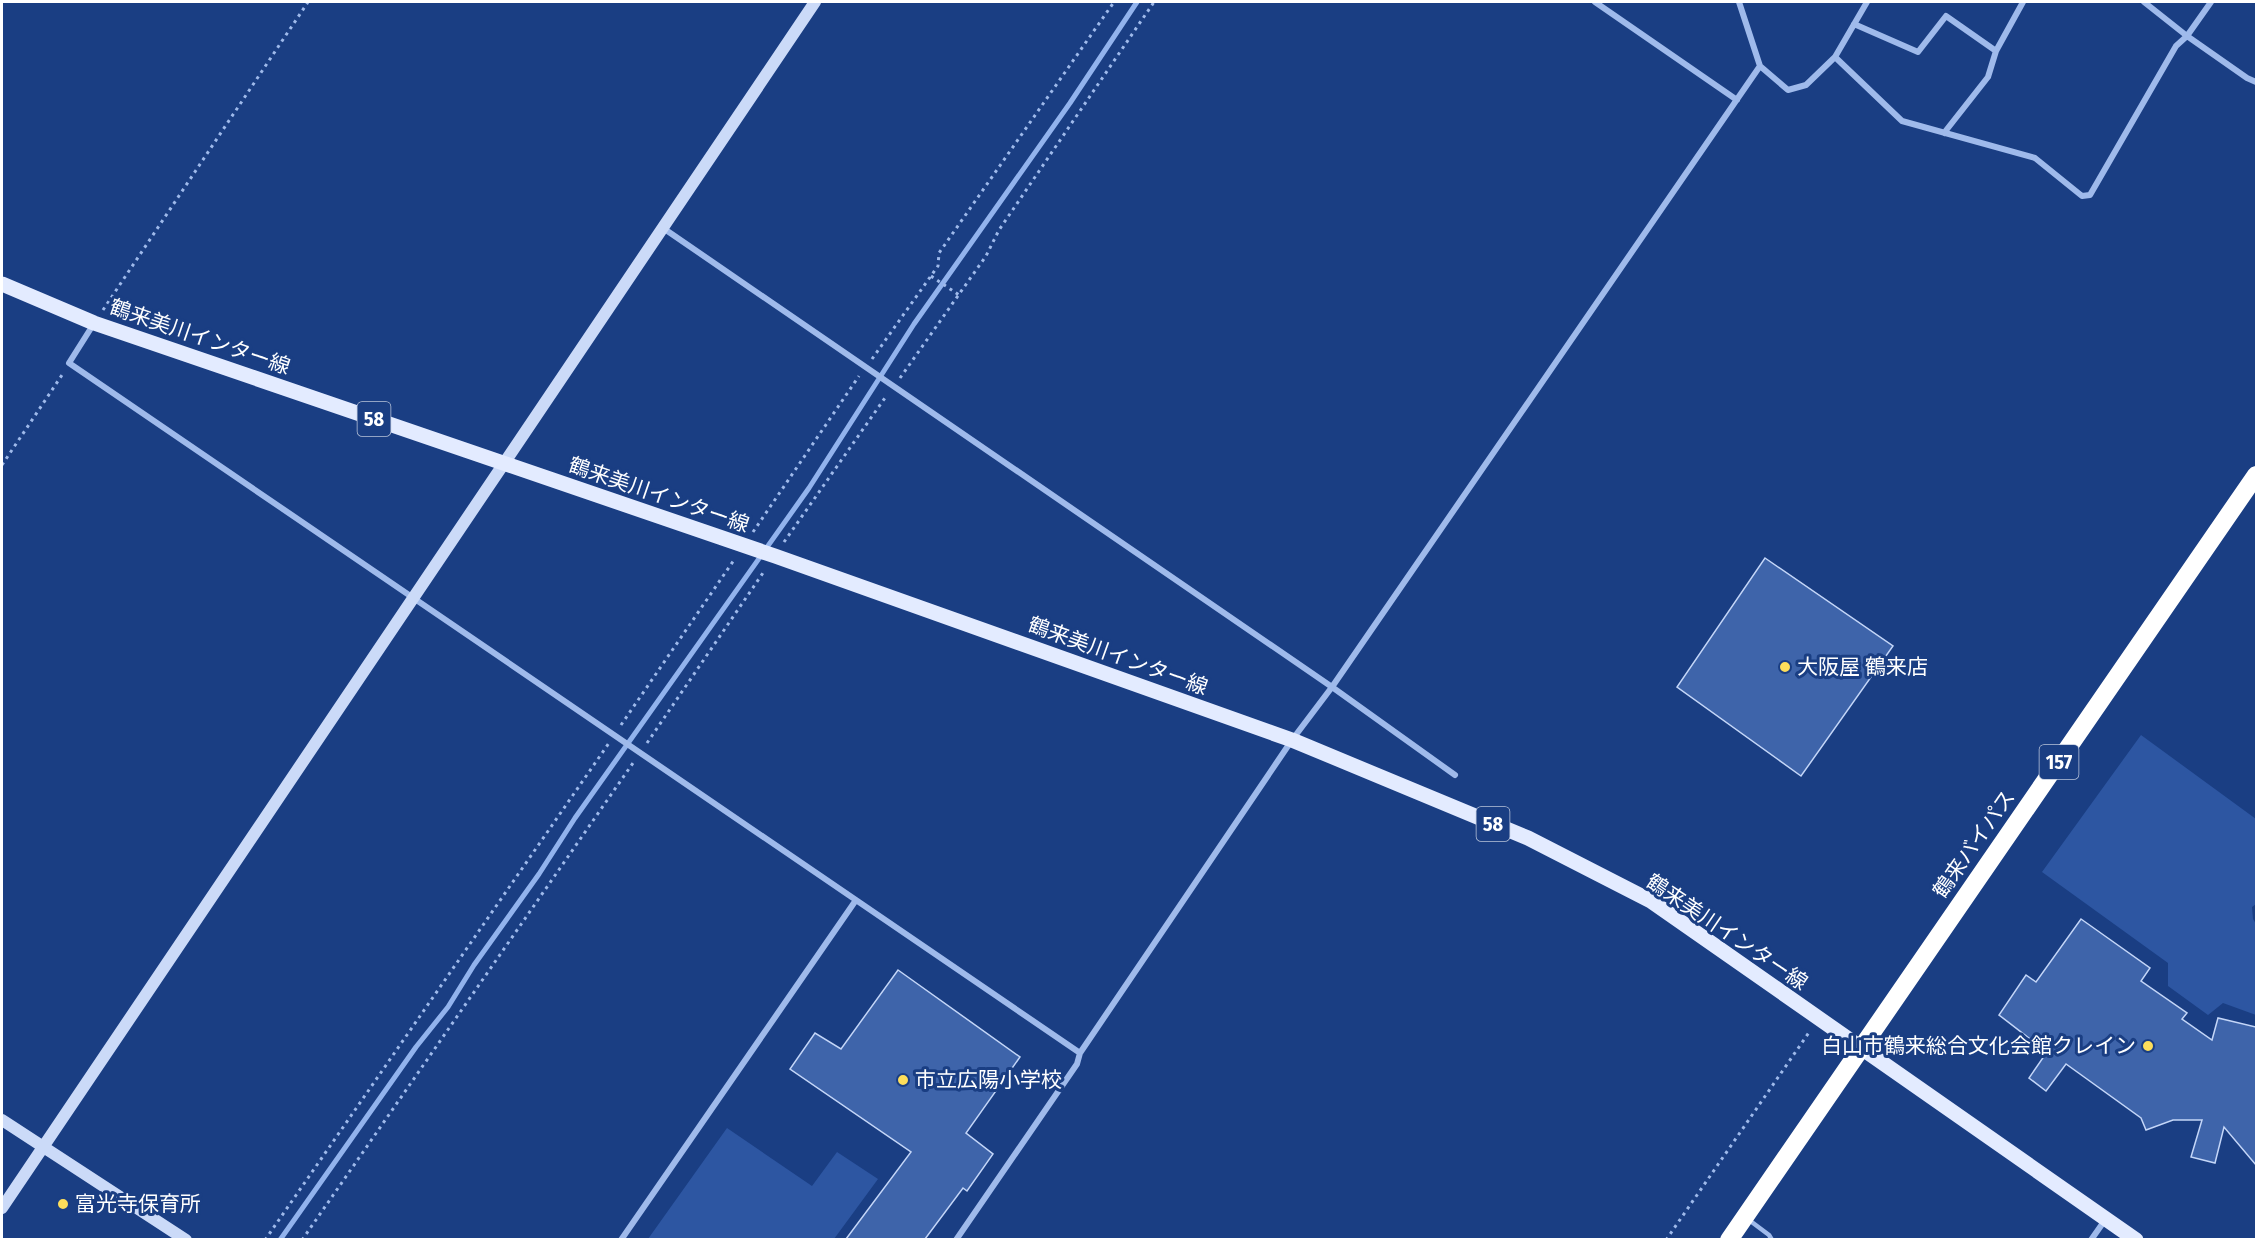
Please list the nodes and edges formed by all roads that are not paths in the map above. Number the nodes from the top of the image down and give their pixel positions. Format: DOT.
graph roads {
  1 [pos="815,2"];
  2 [pos="1595,2"];
  3 [pos="1739,2"];
  4 [pos="1867,2"];
  5 [pos="2023,2"];
  6 [pos="2144,2"];
  7 [pos="2211,2"];
  8 [pos="1854,24"];
  9 [pos="2187,36"];
  10 [pos="1996,51"];
  11 [pos="1835,57"];
  12 [pos="1760,66"];
  13 [pos="2256,82"];
  14 [pos="1737,100"];
  15 [pos="1944,133"];
  16 [pos="663,228"];
  17 [pos="2,284"];
  18 [pos="94,323"];
  19 [pos="504,463"];
  20 [pos="2256,476"];
  21 [pos="415,597"];
  22 [pos="1332,687"];
  23 [pos="1292,740"];
  24 [pos="1455,775"];
  25 [pos="856,900"];
  26 [pos="1859,1048"];
  27 [pos="1080,1053"];
  28 [pos="2,1120"];
  29 [pos="43,1147"];
  30 [pos="2,1208"];
  31 [pos="1744,1217"];
  32 [pos="2106,1219"];
  33 [pos="186,1239"];
  34 [pos="621,1239"];
  35 [pos="956,1239"];
  36 [pos="1729,1239"];
  37 [pos="1772,1239"];
  38 [pos="2091,1239"];
  39 [pos="2136,1239"];
  1 -- 16 [label="street"];
  2 -- 14 [label="street"];
  3 -- 12 [label="street"];
  4 -- 8 [label="street"];
  5 -- 10 [label="street"];
  6 -- 9 [label="street"];
  7 -- 9 [label="street"];
  8 -- 10 [label="street"];
  8 -- 11 [label="street"];
  9 -- 13 [label="street"];
  9 -- 15 [label="street"];
  10 -- 15 [label="street"];
  11 -- 12 [label="street"];
  11 -- 15 [label="street"];
  12 -- 14 [label="street"];
  14 -- 22 [label="street"];
  16 -- 19 [label="street"];
  16 -- 22 [label="street"];
  17 -- 18 [label="main road, 鶴来美川インター線 / 58"];
  18 -- 19 [label="main road, 鶴来美川インター線 / 58"];
  18 -- 21 [label="street"];
  19 -- 21 [label="street"];
  19 -- 23 [label="main road, 鶴来美川インター線 / 58"];
  20 -- 26 [label="highway, 鶴来バイパス / 157"];
  21 -- 25 [label="street"];
  21 -- 29 [label="street"];
  22 -- 23 [label="street"];
  22 -- 24 [label="street"];
  23 -- 26 [label="main road, 鶴来美川インター線 / 58"];
  23 -- 27 [label="street"];
  25 -- 27 [label="street"];
  25 -- 34 [label="street"];
  26 -- 31 [label="highway, 鶴来バイパス / 157"];
  26 -- 32 [label="main road, 鶴来美川インター線 / 58"];
  27 -- 35 [label="street"];
  28 -- 29 [label="street"];
  29 -- 30 [label="street"];
  29 -- 33 [label="street"];
  31 -- 36 [label="highway, 鶴来バイパス / 157"];
  31 -- 37 [label="lane"];
  32 -- 38 [label="street"];
  32 -- 39 [label="main road, 鶴来美川インター線 / 58"];
}
